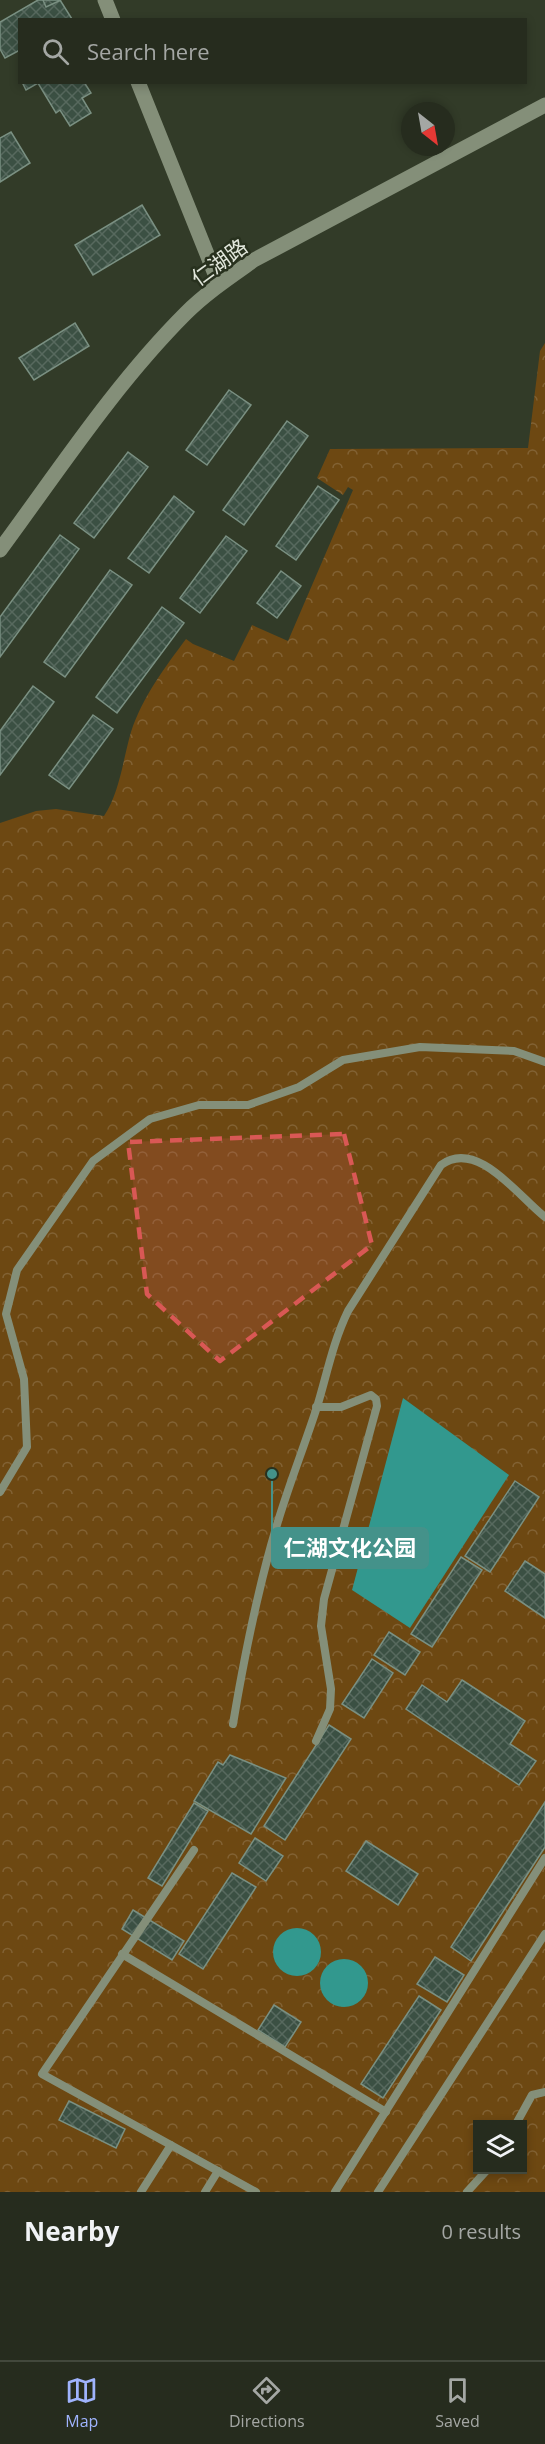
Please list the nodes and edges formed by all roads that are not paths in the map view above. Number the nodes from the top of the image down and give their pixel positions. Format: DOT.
graph roads {
  1 [pos="105,0"];
  2 [pos="112,18"];
  3 [pos="139,84"];
  4 [pos="545,105"];
  5 [pos="219,284"];
  6 [pos="0,550"];
  7 [pos="545,1062"];
  8 [pos="545,1217"];
  9 [pos="316,1407"];
  10 [pos="0,1492"];
  11 [pos="233,1724"];
  12 [pos="316,1741"];
  13 [pos="194,1850"];
  14 [pos="545,1858"];
  15 [pos="545,1935"];
  16 [pos="122,1954"];
  17 [pos="545,2092"];
  18 [pos="386,2112"];
  19 [pos="518,2120"];
  20 [pos="171,2145"];
  21 [pos="218,2171"];
  22 [pos="483,2174"];
  23 [pos="141,2192"];
  24 [pos="205,2192"];
  25 [pos="256,2192"];
  26 [pos="335,2192"];
  27 [pos="378,2192"];
  28 [pos="467,2192"];
  1 -- 2 [label="street"];
  3 -- 5 [label="street"];
  4 -- 5 [label="street, 仁湖路"];
  5 -- 6 [label="street, 仁湖路"];
  7 -- 10 [label="lane"];
  8 -- 9 [label="lane"];
  9 -- 11 [label="lane"];
  9 -- 12 [label="lane"];
  13 -- 16 [label="lane"];
  14 -- 18 [label="lane"];
  15 -- 27 [label="lane"];
  16 -- 18 [label="lane"];
  16 -- 20 [label="lane"];
  17 -- 19 [label="lane"];
  18 -- 26 [label="lane"];
  20 -- 21 [label="lane"];
  20 -- 23 [label="lane"];
  21 -- 24 [label="lane"];
  21 -- 25 [label="lane"];
  22 -- 28 [label="lane"];
}
